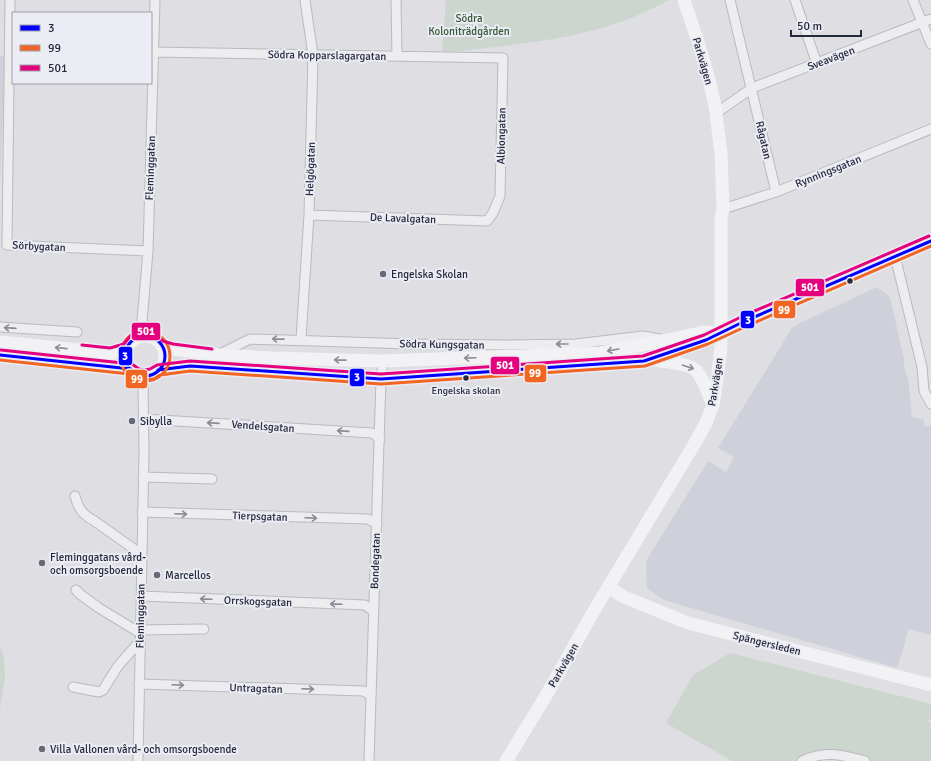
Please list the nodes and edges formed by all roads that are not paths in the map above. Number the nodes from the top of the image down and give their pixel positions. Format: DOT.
graph roads {
  1 [pos="10,0"];
  2 [pos="155,0"];
  3 [pos="305,0"];
  4 [pos="396,0"];
  5 [pos="684,0"];
  6 [pos="730,0"];
  7 [pos="794,0"];
  8 [pos="913,0"];
  9 [pos="931,19"];
  10 [pos="922,22"];
  11 [pos="931,44"];
  12 [pos="0,49"];
  13 [pos="12,49"];
  14 [pos="152,52"];
  15 [pos="314,55"];
  16 [pos="397,56"];
  17 [pos="504,58"];
  18 [pos="817,64"];
  19 [pos="151,84"];
  20 [pos="752,88"];
  21 [pos="716,114"];
  22 [pos="931,129"];
  23 [pos="776,192"];
  24 [pos="723,210"];
  25 [pos="493,213"];
  26 [pos="309,215"];
  27 [pos="931,241"];
  28 [pos="148,251"];
  29 [pos="895,256"];
  30 [pos="0,327"];
  31 [pos="77,332"];
  32 [pos="720,333"];
  33 [pos="145,336"];
  34 [pos="301,339"];
  35 [pos="668,340"];
  36 [pos="0,342"];
  37 [pos="161,345"];
  38 [pos="127,348"];
  39 [pos="0,355"];
  40 [pos="219,355"];
  41 [pos="650,360"];
  42 [pos="383,361"];
  43 [pos="130,369"];
  44 [pos="158,370"];
  45 [pos="144,375"];
  46 [pos="381,379"];
  47 [pos="931,404"];
  48 [pos="713,405"];
  49 [pos="144,419"];
  50 [pos="380,439"];
  51 [pos="143,477"];
  52 [pos="212,479"];
  53 [pos="75,496"];
  54 [pos="142,512"];
  55 [pos="377,524"];
  56 [pos="141,554"];
  57 [pos="608,587"];
  58 [pos="76,590"];
  59 [pos="140,596"];
  60 [pos="373,611"];
  61 [pos="204,630"];
  62 [pos="140,634"];
  63 [pos="139,684"];
  64 [pos="931,685"];
  65 [pos="73,686"];
  66 [pos="371,696"];
  67 [pos="138,761"];
  68 [pos="370,761"];
  69 [pos="506,761"];
  70 [pos="802,761"];
  71 [pos="865,761"];
  1 -- 13 [label="street, Sörbygatan"];
  2 -- 14 [label="street, Fleminggatan"];
  3 -- 15 [label="street, Helgögatan"];
  4 -- 16 [label="street"];
  5 -- 21 [label="main road, Parkvägen"];
  6 -- 20 [label="street, Rågatan"];
  7 -- 18 [label="street"];
  8 -- 10 [label="street"];
  9 -- 10 [label="street, Sveavägen"];
  10 -- 11 [label="street"];
  10 -- 18 [label="street, Sveavägen"];
  12 -- 13 [label="street"];
  13 -- 28 [label="street, Sörbygatan"];
  14 -- 15 [label="street, Södra Kopparslagargatan"];
  15 -- 16 [label="street, Södra Kopparslagargatan"];
  15 -- 26 [label="street, Helgögatan"];
  16 -- 17 [label="street, Södra Kopparslagargatan"];
  17 -- 25 [label="street, Albiongatan"];
  18 -- 20 [label="street, Sveavägen"];
  19 -- 28 [label="street, Fleminggatan"];
  20 -- 21 [label="street"];
  20 -- 23 [label="street, Rågatan"];
  21 -- 24 [label="main road, Parkvägen"];
  22 -- 23 [label="street, Rynningsgatan"];
  23 -- 24 [label="street, Rynningsgatan"];
  24 -- 32 [label="main road, Parkvägen"];
  25 -- 26 [label="street, De Lavalgatan"];
  26 -- 34 [label="street, Helgögatan"];
  27 -- 29 [label="main road"];
  28 -- 33 [label="street, Fleminggatan"];
  29 -- 32 [label="main road"];
  29 -- 47 [label="street"];
  31 -- 30 [label="street, one-way"];
  32 -- 35 [label="main road, Södra Kungsgatan"];
  32 -- 41 [label="main road"];
  32 -- 48 [label="main road, Parkvägen"];
  33 -- 37 [label="main road, Södra Kungsgatan"];
  33 -- 38 [label="main road"];
  35 -- 34 [label="street, Södra Kungsgatan, one-way"];
  34 -- 40 [label="street, Södra Kungsgatan, one-way"];
  35 -- 42 [label="main road, Södra Kungsgatan, one-way"];
  38 -- 36 [label="main road, one-way"];
  37 -- 40 [label="main road, Södra Kungsgatan"];
  37 -- 44 [label="main road"];
  38 -- 43 [label="main road"];
  39 -- 43 [label="main road"];
  42 -- 40 [label="main road, Södra Kungsgatan, one-way"];
  41 -- 46 [label="main road"];
  41 -- 48 [label="main road, one-way"];
  42 -- 46 [label="street, Bondegatan"];
  43 -- 45 [label="main road"];
  44 -- 45 [label="main road"];
  44 -- 46 [label="main road"];
  45 -- 49 [label="street, Fleminggatan"];
  46 -- 50 [label="street, Bondegatan"];
  48 -- 57 [label="main road, Parkvägen"];
  50 -- 49 [label="street, Vendelsgatan, one-way"];
  49 -- 51 [label="street, Fleminggatan"];
  50 -- 55 [label="street, Bondegatan"];
  51 -- 52 [label="street"];
  51 -- 54 [label="street, Fleminggatan"];
  53 -- 56 [label="street"];
  54 -- 55 [label="street, Tierpsgatan, one-way"];
  54 -- 56 [label="street, Fleminggatan"];
  55 -- 60 [label="street, Bondegatan"];
  56 -- 59 [label="street, Fleminggatan"];
  57 -- 64 [label="main road, Spängersleden"];
  57 -- 69 [label="main road, Parkvägen"];
  58 -- 62 [label="street"];
  60 -- 59 [label="street, Orrskogsgatan, one-way"];
  59 -- 62 [label="street, Fleminggatan"];
  60 -- 66 [label="street, Bondegatan"];
  61 -- 62 [label="street"];
  62 -- 63 [label="street, Fleminggatan"];
  62 -- 65 [label="street"];
  63 -- 66 [label="street, Untragatan, one-way"];
  63 -- 67 [label="street, Fleminggatan"];
  66 -- 68 [label="street, Bondegatan"];
  70 -- 71 [label="street"];
}
